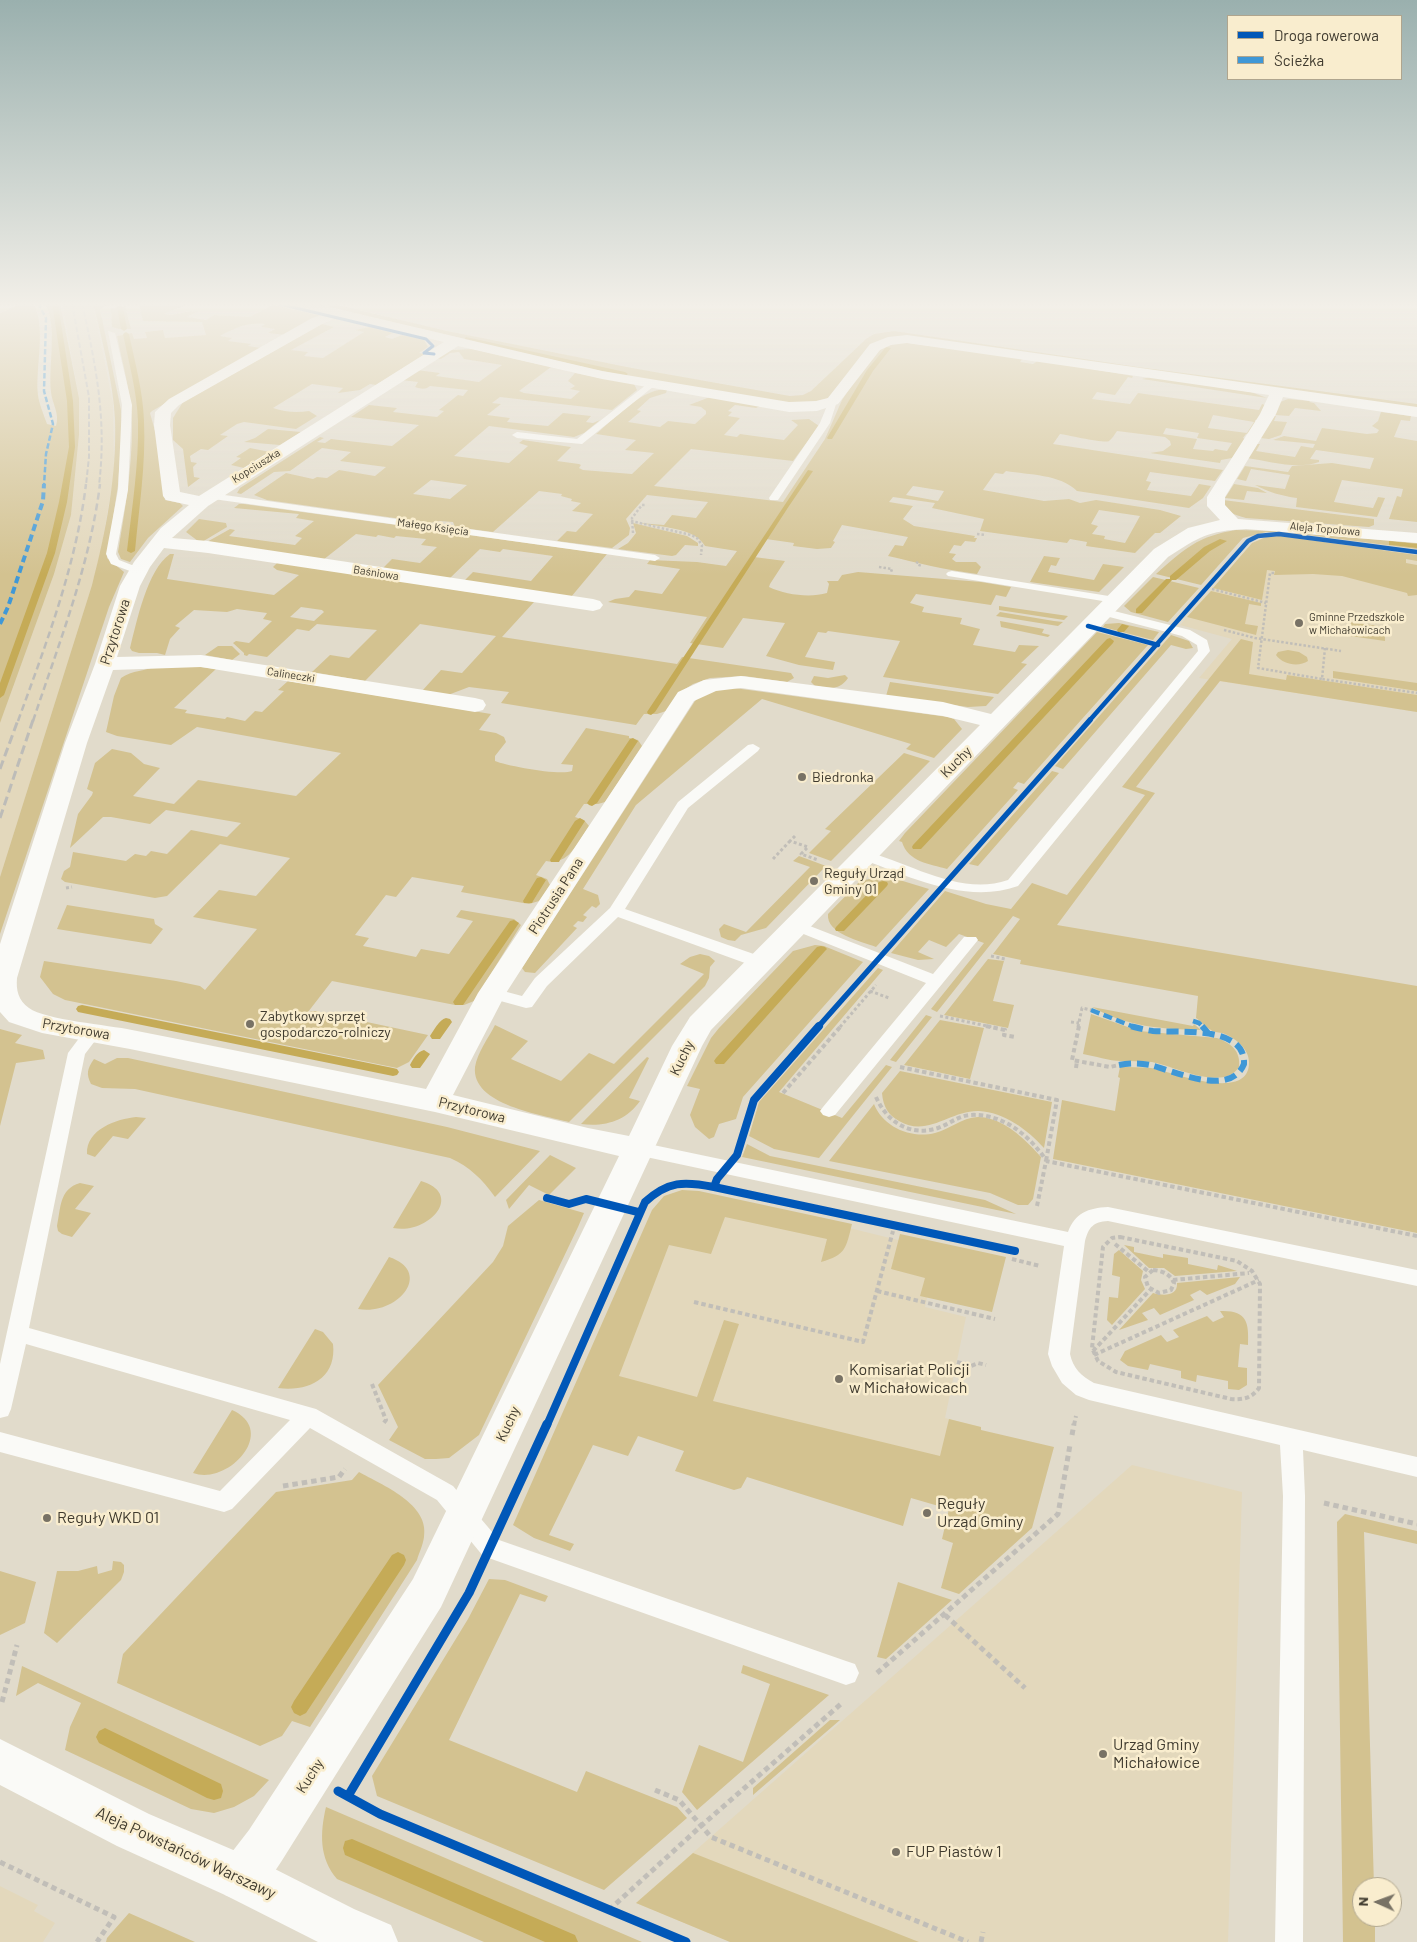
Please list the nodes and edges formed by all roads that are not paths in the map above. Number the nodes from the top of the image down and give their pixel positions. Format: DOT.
graph roads {
  1 [pos="1278,393"];
  2 [pos="124,394"];
  3 [pos="189,394"];
  4 [pos="372,394"];
  5 [pos="639,394"];
  6 [pos="709,394"];
  7 [pos="839,394"];
  8 [pos="1283,394"];
  9 [pos="833,401"];
  10 [pos="1417,412"];
  11 [pos="517,434"];
  12 [pos="774,498"];
  13 [pos="206,499"];
  14 [pos="1233,524"];
  15 [pos="1417,538"];
  16 [pos="159,542"];
  17 [pos="656,558"];
  18 [pos="138,571"];
  19 [pos="952,574"];
  20 [pos="593,605"];
  21 [pos="1108,606"];
  22 [pos="105,664"];
  23 [pos="475,705"];
  24 [pos="996,722"];
  25 [pos="753,748"];
  26 [pos="864,855"];
  27 [pos="616,911"];
  28 [pos="797,926"];
  29 [pos="970,940"];
  30 [pos="762,963"];
  31 [pos="936,981"];
  32 [pos="492,993"];
  33 [pos="92,1033"];
  34 [pos="434,1101"];
  35 [pos="829,1111"];
  36 [pos="638,1149"];
  37 [pos="1075,1241"];
  38 [pos="1417,1278"];
  39 [pos="18,1333"];
  40 [pos="0,1409"];
  41 [pos="308,1416"];
  42 [pos="1291,1439"];
  43 [pos="0,1442"];
  44 [pos="1417,1467"];
  45 [pos="465,1516"];
  46 [pos="846,1673"];
  47 [pos="0,1761"];
  48 [pos="242,1878"];
  49 [pos="374,1942"];
  50 [pos="1288,1942"];
  1 -- 14 [label="street"];
  2 -- 18 [label="lane"];
  3 -- 13 [label="street"];
  4 -- 13 [label="street, Kopciuszka"];
  5 -- 11 [label="lane"];
  6 -- 9 [label="street"];
  7 -- 9 [label="street"];
  8 -- 10 [label="street"];
  9 -- 12 [label="lane"];
  13 -- 16 [label="street, Przytorowa"];
  13 -- 17 [label="lane, Małego Księcia"];
  14 -- 15 [label="street, Aleja Topolowa"];
  14 -- 21 [label="street, Kuchy"];
  16 -- 18 [label="street, Przytorowa"];
  16 -- 20 [label="street, Baśniowa"];
  18 -- 22 [label="street, Przytorowa"];
  19 -- 21 [label="lane"];
  21 -- 24 [label="street, Kuchy"];
  21 -- 26 [label="lane"];
  22 -- 23 [label="street, Calineczki"];
  22 -- 33 [label="street, Przytorowa"];
  24 -- 26 [label="street, Kuchy"];
  24 -- 32 [label="street, Piotrusia Pana"];
  25 -- 27 [label="lane"];
  26 -- 28 [label="street, Kuchy"];
  27 -- 30 [label="lane"];
  27 -- 32 [label="lane"];
  28 -- 30 [label="street, Kuchy"];
  28 -- 31 [label="lane"];
  29 -- 31 [label="lane"];
  30 -- 36 [label="street, Kuchy"];
  31 -- 35 [label="lane"];
  32 -- 34 [label="street, Piotrusia Pana"];
  33 -- 34 [label="street, Przytorowa"];
  33 -- 39 [label="lane"];
  34 -- 36 [label="street, Przytorowa"];
  36 -- 37 [label="lane"];
  36 -- 45 [label="street, Kuchy"];
  37 -- 38 [label="lane"];
  37 -- 42 [label="lane"];
  39 -- 40 [label="lane"];
  39 -- 41 [label="lane"];
  41 -- 43 [label="lane"];
  41 -- 45 [label="lane"];
  42 -- 44 [label="lane"];
  42 -- 50 [label="lane"];
  45 -- 46 [label="lane"];
  45 -- 48 [label="street, Kuchy"];
  47 -- 48 [label="street, Aleja Powstańców Warszawy"];
  48 -- 49 [label="street, Aleja Powstańców Warszawy"];
}
